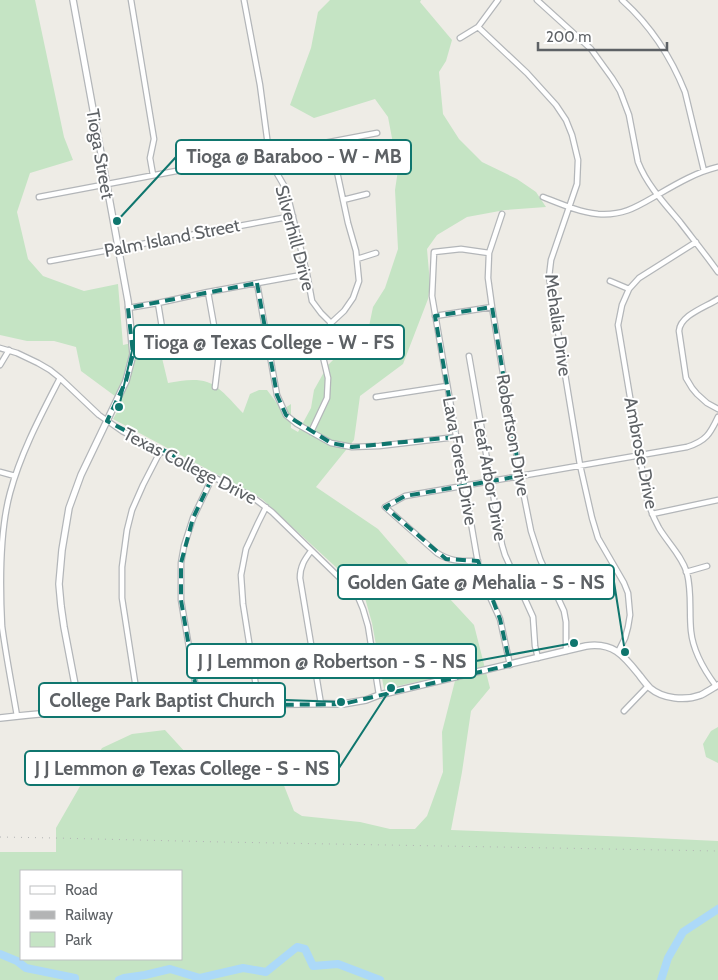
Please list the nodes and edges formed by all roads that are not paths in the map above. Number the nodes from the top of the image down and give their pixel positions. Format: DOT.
graph roads {
  1 [pos="73,0"];
  2 [pos="130,0"];
  3 [pos="244,0"];
  4 [pos="498,0"];
  5 [pos="536,0"];
  6 [pos="622,0"];
  7 [pos="478,27"];
  8 [pos="460,38"];
  9 [pos="377,133"];
  10 [pos="332,142"];
  11 [pos="269,153"];
  12 [pos="718,166"];
  13 [pos="704,170"];
  14 [pos="153,175"];
  15 [pos="106,184"];
  16 [pos="367,194"];
  17 [pos="658,195"];
  18 [pos="39,197"];
  19 [pos="543,197"];
  20 [pos="343,200"];
  21 [pos="570,207"];
  22 [pos="502,214"];
  23 [pos="293,216"];
  24 [pos="696,242"];
  25 [pos="117,249"];
  26 [pos="376,253"];
  27 [pos="489,253"];
  28 [pos="357,259"];
  29 [pos="50,261"];
  30 [pos="718,272"];
  31 [pos="307,274"];
  32 [pos="610,281"];
  33 [pos="257,283"];
  34 [pos="629,289"];
  35 [pos="208,292"];
  36 [pos="718,299"];
  37 [pos="158,303"];
  38 [pos="492,307"];
  39 [pos="128,308"];
  40 [pos="435,316"];
  41 [pos="331,323"];
  42 [pos="0,348"];
  43 [pos="9,350"];
  44 [pos="166,352"];
  45 [pos="469,356"];
  46 [pos="0,365"];
  47 [pos="60,378"];
  48 [pos="448,386"];
  49 [pos="215,387"];
  50 [pos="376,397"];
  51 [pos="718,409"];
  52 [pos="718,417"];
  53 [pos="107,421"];
  54 [pos="311,432"];
  55 [pos="456,437"];
  56 [pos="161,450"];
  57 [pos="639,455"];
  58 [pos="580,465"];
  59 [pos="0,472"];
  60 [pos="15,476"];
  61 [pos="213,476"];
  62 [pos="520,476"];
  63 [pos="490,481"];
  64 [pos="465,486"];
  65 [pos="718,500"];
  66 [pos="266,507"];
  67 [pos="652,514"];
  68 [pos="2,526"];
  69 [pos="312,551"];
  70 [pos="478,561"];
  71 [pos="707,566"];
  72 [pos="686,572"];
  73 [pos="566,651"];
  74 [pos="618,652"];
  75 [pos="538,658"];
  76 [pos="510,665"];
  77 [pos="648,686"];
  78 [pos="717,686"];
  79 [pos="379,696"];
  80 [pos="321,704"];
  81 [pos="259,705"];
  82 [pos="199,706"];
  83 [pos="140,708"];
  84 [pos="80,711"];
  85 [pos="624,711"];
  86 [pos="17,716"];
  87 [pos="0,718"];
  1 -- 15 [label="street, Tioga Street"];
  2 -- 14 [label="street"];
  3 -- 11 [label="street, Silverhill Drive"];
  4 -- 7 [label="street"];
  5 -- 17 [label="street"];
  6 -- 13 [label="street"];
  7 -- 8 [label="street"];
  7 -- 21 [label="street, Mehalia Drive"];
  9 -- 10 [label="street"];
  10 -- 11 [label="street"];
  10 -- 20 [label="street"];
  11 -- 14 [label="street"];
  11 -- 23 [label="street, Silverhill Drive"];
  12 -- 13 [label="street"];
  13 -- 17 [label="street"];
  14 -- 15 [label="street"];
  15 -- 18 [label="street"];
  15 -- 25 [label="street, Tioga Street"];
  16 -- 20 [label="street"];
  17 -- 21 [label="street"];
  17 -- 24 [label="street"];
  19 -- 21 [label="street"];
  20 -- 28 [label="street"];
  21 -- 58 [label="street, Mehalia Drive"];
  22 -- 27 [label="street, Robertson Drive"];
  23 -- 25 [label="street, Palm Island Street"];
  23 -- 31 [label="street, Silverhill Drive"];
  24 -- 30 [label="street"];
  24 -- 34 [label="street, Ambrose Drive"];
  25 -- 29 [label="street, Palm Island Street"];
  25 -- 39 [label="street, Tioga Street"];
  26 -- 28 [label="street"];
  27 -- 38 [label="street, Robertson Drive"];
  27 -- 40 [label="street, Lava Forest Drive"];
  28 -- 41 [label="street"];
  31 -- 33 [label="street"];
  31 -- 41 [label="street, Silverhill Drive"];
  32 -- 34 [label="street"];
  33 -- 35 [label="street"];
  33 -- 54 [label="street"];
  34 -- 57 [label="street, Ambrose Drive"];
  35 -- 37 [label="street"];
  35 -- 49 [label="street"];
  36 -- 51 [label="street"];
  37 -- 39 [label="street"];
  37 -- 44 [label="street"];
  38 -- 40 [label="street"];
  38 -- 62 [label="street, Robertson Drive"];
  39 -- 53 [label="street, Tioga Street"];
  40 -- 48 [label="street, Lava Forest Drive"];
  41 -- 54 [label="street"];
  42 -- 43 [label="street, Texas College Drive"];
  43 -- 46 [label="street"];
  43 -- 47 [label="street, Texas College Drive"];
  45 -- 63 [label="street, Leaf Arbor Drive"];
  47 -- 53 [label="street, Texas College Drive"];
  47 -- 60 [label="street"];
  48 -- 50 [label="street"];
  48 -- 55 [label="street, Lava Forest Drive"];
  52 -- 57 [label="street"];
  53 -- 56 [label="street, Texas College Drive"];
  53 -- 84 [label="street, Tioga Street"];
  54 -- 55 [label="street"];
  55 -- 64 [label="street, Lava Forest Drive"];
  56 -- 61 [label="street, Texas College Drive"];
  56 -- 83 [label="street"];
  57 -- 58 [label="street"];
  57 -- 67 [label="street, Ambrose Drive"];
  58 -- 62 [label="street"];
  58 -- 74 [label="street, Mehalia Drive"];
  59 -- 60 [label="street"];
  60 -- 68 [label="street"];
  61 -- 66 [label="street, Texas College Drive"];
  61 -- 82 [label="street"];
  62 -- 63 [label="street"];
  62 -- 73 [label="street, Robertson Drive"];
  63 -- 64 [label="street"];
  63 -- 75 [label="street, Leaf Arbor Drive"];
  64 -- 70 [label="street, Lava Forest Drive"];
  64 -- 70 [label="street"];
  65 -- 67 [label="street"];
  66 -- 69 [label="street, Texas College Drive"];
  66 -- 81 [label="street"];
  67 -- 72 [label="street, Ambrose Drive"];
  68 -- 86 [label="street"];
  69 -- 79 [label="street, Texas College Drive"];
  69 -- 80 [label="street"];
  70 -- 76 [label="street, Lava Forest Drive"];
  71 -- 72 [label="street"];
  72 -- 78 [label="street, Ambrose Drive"];
  73 -- 74 [label="street"];
  73 -- 75 [label="street"];
  74 -- 77 [label="street"];
  75 -- 76 [label="street"];
  76 -- 79 [label="street"];
  77 -- 78 [label="street"];
  77 -- 85 [label="street"];
  79 -- 80 [label="street"];
  80 -- 81 [label="street"];
  81 -- 82 [label="street"];
  82 -- 83 [label="street"];
  83 -- 84 [label="street"];
  84 -- 86 [label="street"];
  86 -- 87 [label="street"];
}
